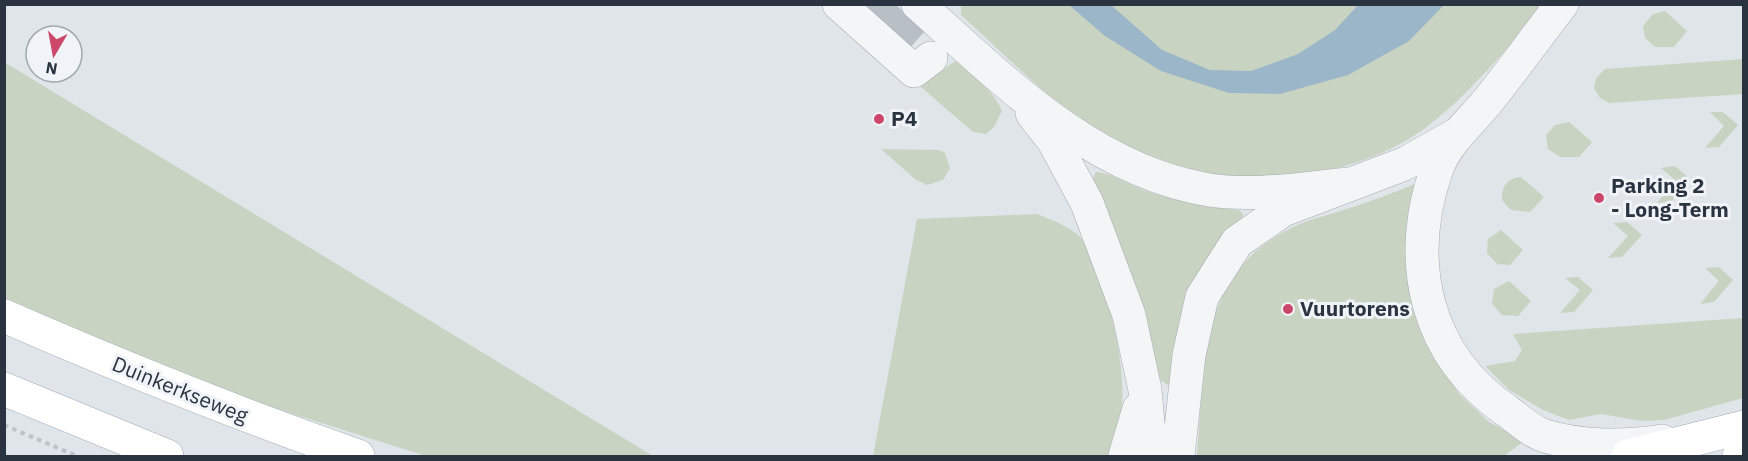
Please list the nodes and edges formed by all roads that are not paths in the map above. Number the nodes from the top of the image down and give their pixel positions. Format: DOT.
graph roads {
  1 [pos="839,4"];
  2 [pos="869,4"];
  3 [pos="1562,4"];
  4 [pos="920,5"];
  5 [pos="961,43"];
  6 [pos="930,58"];
  7 [pos="1018,94"];
  8 [pos="1456,135"];
  9 [pos="1350,184"];
  10 [pos="4,316"];
  11 [pos="4,389"];
  12 [pos="1145,390"];
  13 [pos="1743,427"];
  14 [pos="1743,454"];
  15 [pos="167,456"];
  16 [pos="358,456"];
  17 [pos="1125,456"];
  18 [pos="1151,456"];
  19 [pos="1178,456"];
  20 [pos="1628,456"];
  21 [pos="1739,456"];
  1 -- 6 [label="street"];
  2 -- 6 [label="street"];
  3 -- 8 [label="street"];
  4 -- 5 [label="street"];
  5 -- 6 [label="street"];
  5 -- 7 [label="street"];
  7 -- 9 [label="street"];
  7 -- 12 [label="street"];
  8 -- 9 [label="street"];
  8 -- 13 [label="street"];
  9 -- 19 [label="street"];
  10 -- 16 [label="main road, Duinkerkseweg"];
  11 -- 15 [label="main road"];
  12 -- 17 [label="street"];
  12 -- 18 [label="street"];
  13 -- 20 [label="main road"];
  14 -- 21 [label="main road"];
}
